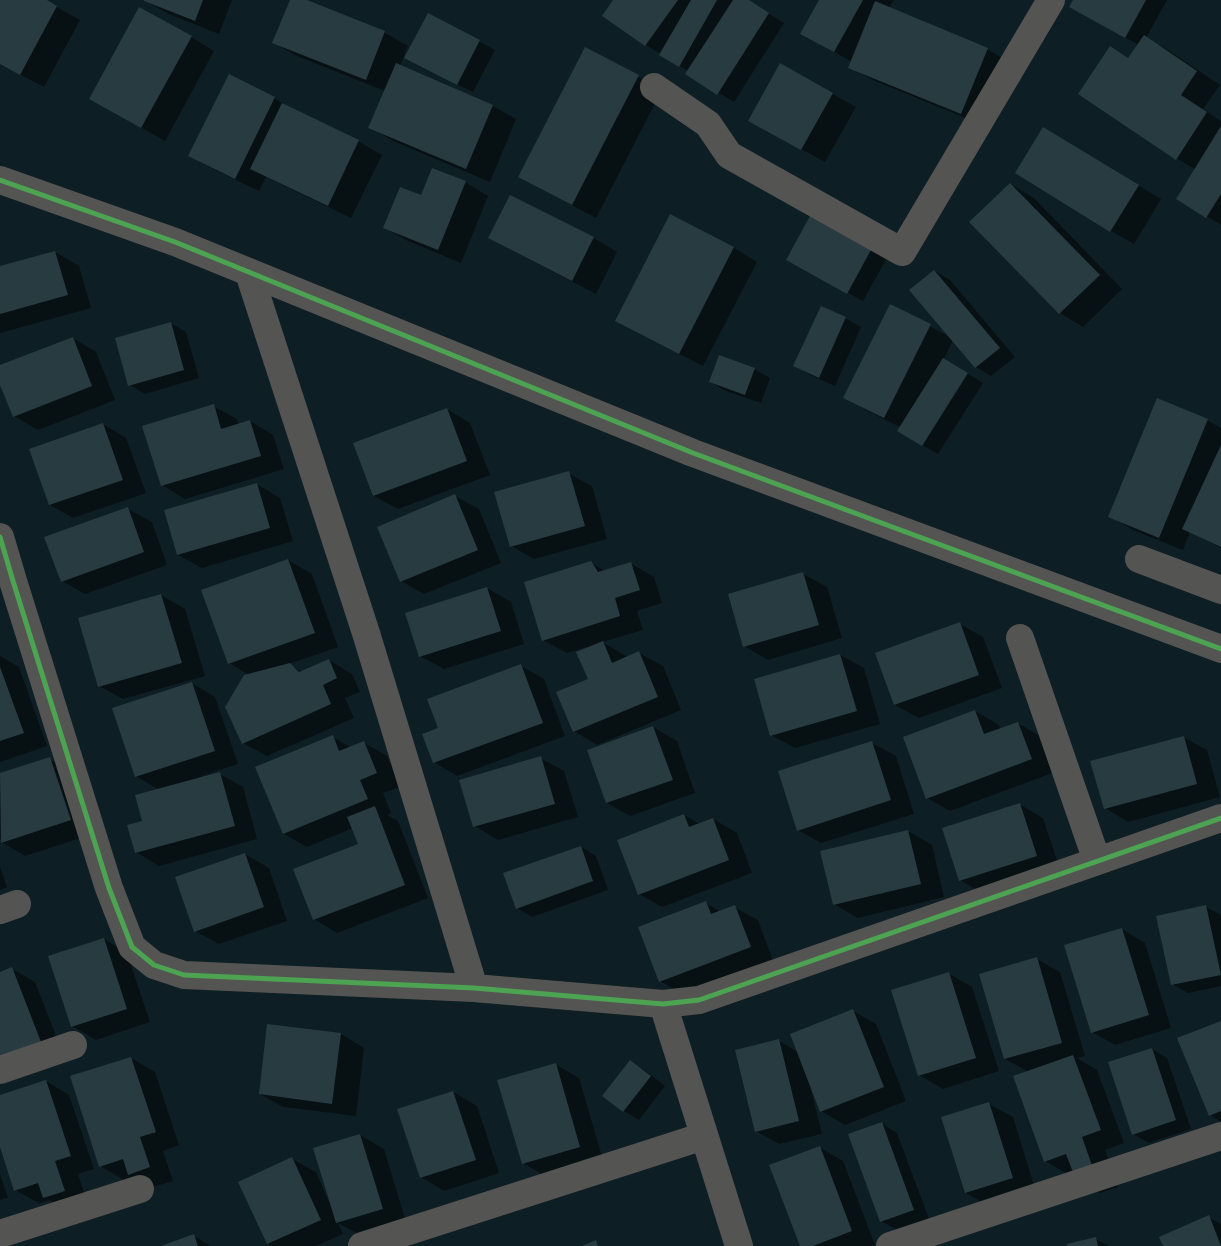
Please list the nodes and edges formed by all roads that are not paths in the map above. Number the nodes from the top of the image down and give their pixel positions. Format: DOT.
graph roads {
  1 [pos="1051,0"];
  2 [pos="654,86"];
  3 [pos="0,180"];
  4 [pos="249,273"];
  5 [pos="0,537"];
  6 [pos="1139,559"];
  7 [pos="6,583"];
  8 [pos="1221,590"];
  9 [pos="1020,638"];
  10 [pos="1221,649"];
  11 [pos="1221,818"];
  12 [pos="1097,861"];
  13 [pos="474,988"];
  14 [pos="663,1004"];
  15 [pos="73,1045"];
  16 [pos="0,1070"];
  17 [pos="704,1136"];
  18 [pos="1221,1136"];
  19 [pos="140,1189"];
  20 [pos="0,1234"];
  21 [pos="362,1246"];
  22 [pos="739,1246"];
  23 [pos="890,1246"];
  1 -- 2 [label="street"];
  3 -- 4 [label="street"];
  4 -- 10 [label="street"];
  4 -- 13 [label="street"];
  5 -- 7 [label="street"];
  6 -- 8 [label="street"];
  7 -- 13 [label="street"];
  9 -- 12 [label="street"];
  11 -- 12 [label="street"];
  12 -- 14 [label="street"];
  13 -- 14 [label="street"];
  14 -- 17 [label="street"];
  15 -- 16 [label="street"];
  17 -- 21 [label="street"];
  17 -- 22 [label="street"];
  18 -- 23 [label="street"];
  19 -- 20 [label="street"];
}
